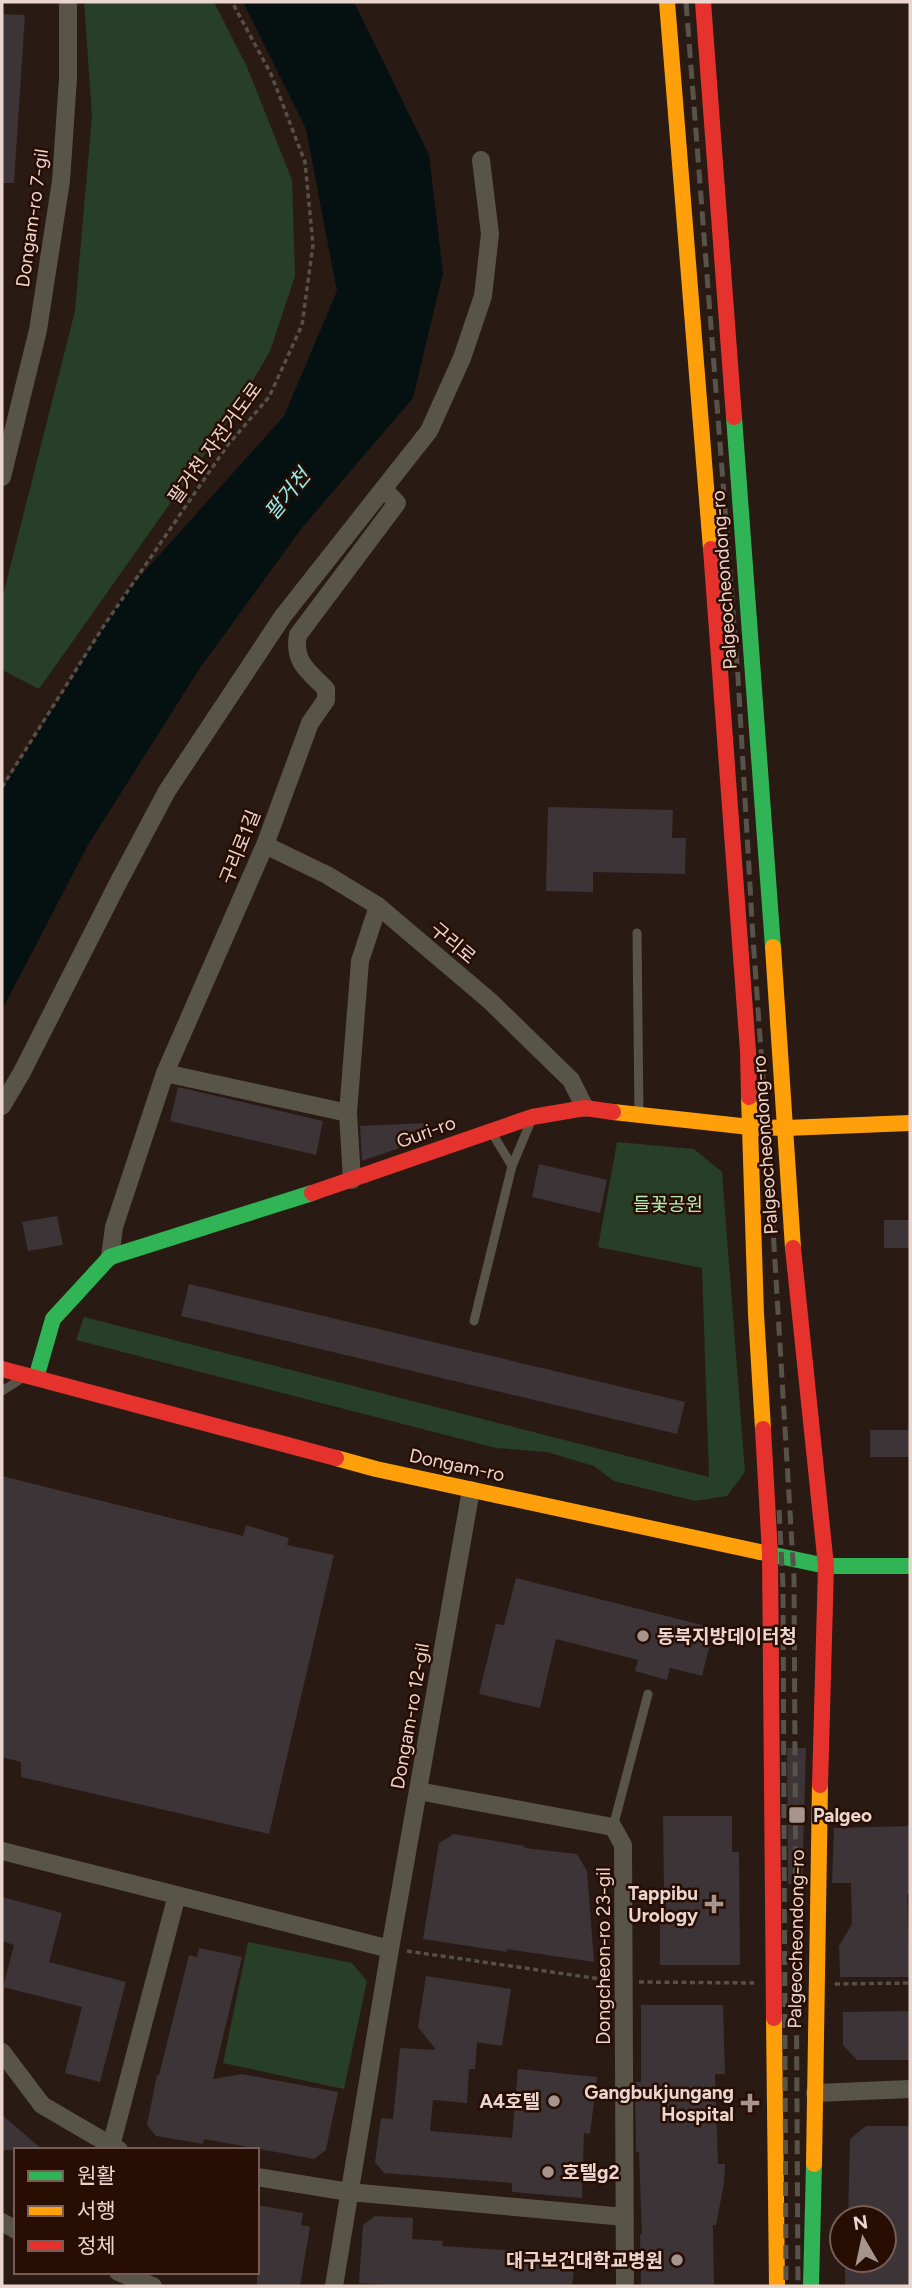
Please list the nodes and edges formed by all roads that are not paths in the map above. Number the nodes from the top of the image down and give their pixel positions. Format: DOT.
graph roads {
  1 [pos="68,2"];
  2 [pos="667,2"];
  3 [pos="703,2"];
  4 [pos="481,160"];
  5 [pos="4,458"];
  6 [pos="2,477"];
  7 [pos="384,489"];
  8 [pos="265,845"];
  9 [pos="378,906"];
  10 [pos="637,933"];
  11 [pos="165,1073"];
  12 [pos="2,1106"];
  13 [pos="585,1108"];
  14 [pos="348,1113"];
  15 [pos="639,1116"];
  16 [pos="533,1118"];
  17 [pos="910,1122"];
  18 [pos="750,1127"];
  19 [pos="786,1128"];
  20 [pos="491,1131"];
  21 [pos="512,1166"];
  22 [pos="352,1181"];
  23 [pos="110,1257"];
  24 [pos="474,1321"];
  25 [pos="2,1369"];
  26 [pos="31,1377"];
  27 [pos="2,1391"];
  28 [pos="471,1490"];
  29 [pos="770,1554"];
  30 [pos="826,1566"];
  31 [pos="910,1566"];
  32 [pos="648,1694"];
  33 [pos="418,1791"];
  34 [pos="613,1827"];
  35 [pos="2,1851"];
  36 [pos="177,1895"];
  37 [pos="390,1949"];
  38 [pos="2,2052"];
  39 [pos="910,2089"];
  40 [pos="816,2093"];
  41 [pos="115,2148"];
  42 [pos="259,2177"];
  43 [pos="349,2192"];
  44 [pos="625,2217"];
  45 [pos="123,2274"];
  46 [pos="153,2286"];
  47 [pos="334,2286"];
  48 [pos="625,2286"];
  49 [pos="777,2286"];
  50 [pos="811,2286"];
  1 -- 5 [label="street, Dongam-ro 7-gil"];
  2 -- 18 [label="main road, Palgeocheondong-ro"];
  3 -- 19 [label="main road, Palgeocheondong-ro"];
  4 -- 7 [label="street"];
  5 -- 6 [label="street, Dongam-ro 7-gil"];
  7 -- 8 [label="street, 구리로1길"];
  7 -- 12 [label="street"];
  8 -- 9 [label="street, 구리로"];
  8 -- 11 [label="street, 구리로1길"];
  9 -- 13 [label="street, 구리로"];
  9 -- 14 [label="street"];
  10 -- 15 [label="lane"];
  11 -- 14 [label="street"];
  11 -- 23 [label="street, 구리로1길"];
  13 -- 15 [label="main road, Guri-ro"];
  13 -- 16 [label="main road, Guri-ro"];
  14 -- 22 [label="street"];
  15 -- 18 [label="main road, Guri-ro"];
  16 -- 20 [label="main road, Guri-ro"];
  16 -- 21 [label="lane"];
  17 -- 19 [label="main road, Guri-ro"];
  18 -- 19 [label="main road, Guri-ro"];
  18 -- 29 [label="main road, Palgeocheondong-ro"];
  19 -- 30 [label="main road, Palgeocheondong-ro"];
  20 -- 21 [label="lane"];
  20 -- 22 [label="main road, Guri-ro"];
  21 -- 24 [label="lane"];
  22 -- 23 [label="main road, Guri-ro"];
  23 -- 26 [label="main road"];
  25 -- 26 [label="main road, Dongam-ro"];
  26 -- 27 [label="lane"];
  26 -- 28 [label="main road, Dongam-ro"];
  28 -- 29 [label="main road, Dongam-ro"];
  28 -- 33 [label="street, Dongam-ro 12-gil"];
  29 -- 30 [label="main road, Dongam-ro"];
  29 -- 49 [label="main road, Palgeocheondong-ro"];
  30 -- 31 [label="main road, Dongam-ro"];
  30 -- 40 [label="main road, Palgeocheondong-ro"];
  32 -- 34 [label="lane"];
  33 -- 34 [label="street"];
  33 -- 37 [label="street, Dongam-ro 12-gil"];
  34 -- 44 [label="street, Dongcheon-ro 23-gil"];
  35 -- 36 [label="street"];
  36 -- 37 [label="street"];
  36 -- 41 [label="street"];
  37 -- 43 [label="street, Dongam-ro 12-gil"];
  38 -- 41 [label="street"];
  39 -- 40 [label="street"];
  40 -- 50 [label="main road, Palgeocheondong-ro"];
  42 -- 43 [label="street"];
  43 -- 44 [label="street"];
  43 -- 47 [label="street, Dongam-ro 12-gil"];
  44 -- 48 [label="street, Dongcheon-ro 23-gil"];
  45 -- 46 [label="street"];
}
